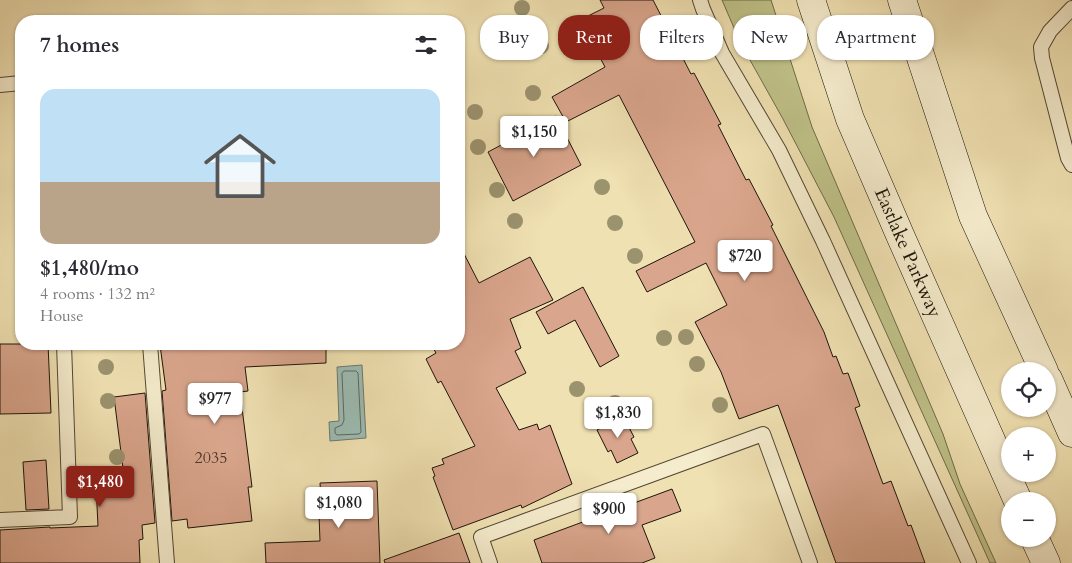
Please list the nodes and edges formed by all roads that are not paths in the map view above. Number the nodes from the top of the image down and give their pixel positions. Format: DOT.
graph roads {
  1 [pos="700,0"];
  2 [pos="811,0"];
  3 [pos="902,0"];
  4 [pos="1072,8"];
  5 [pos="15,83"];
  6 [pos="0,85"];
  7 [pos="1072,165"];
  8 [pos="64,350"];
  9 [pos="150,350"];
  10 [pos="1040,362"];
  11 [pos="1056,397"];
  12 [pos="1072,433"];
  13 [pos="1014,492"];
  14 [pos="0,520"];
  15 [pos="1039,547"];
  16 [pos="168,563"];
  17 [pos="490,563"];
  18 [pos="810,563"];
  19 [pos="969,563"];
  20 [pos="1046,563"];
  1 -- 19 [label="lane"];
  2 -- 13 [label="main road, Eastlake Parkway"];
  3 -- 10 [label="main road"];
  4 -- 7 [label="lane"];
  5 -- 6 [label="lane"];
  8 -- 14 [label="lane"];
  9 -- 16 [label="lane"];
  11 -- 12 [label="main road"];
  15 -- 20 [label="main road"];
  17 -- 18 [label="lane"];
}
